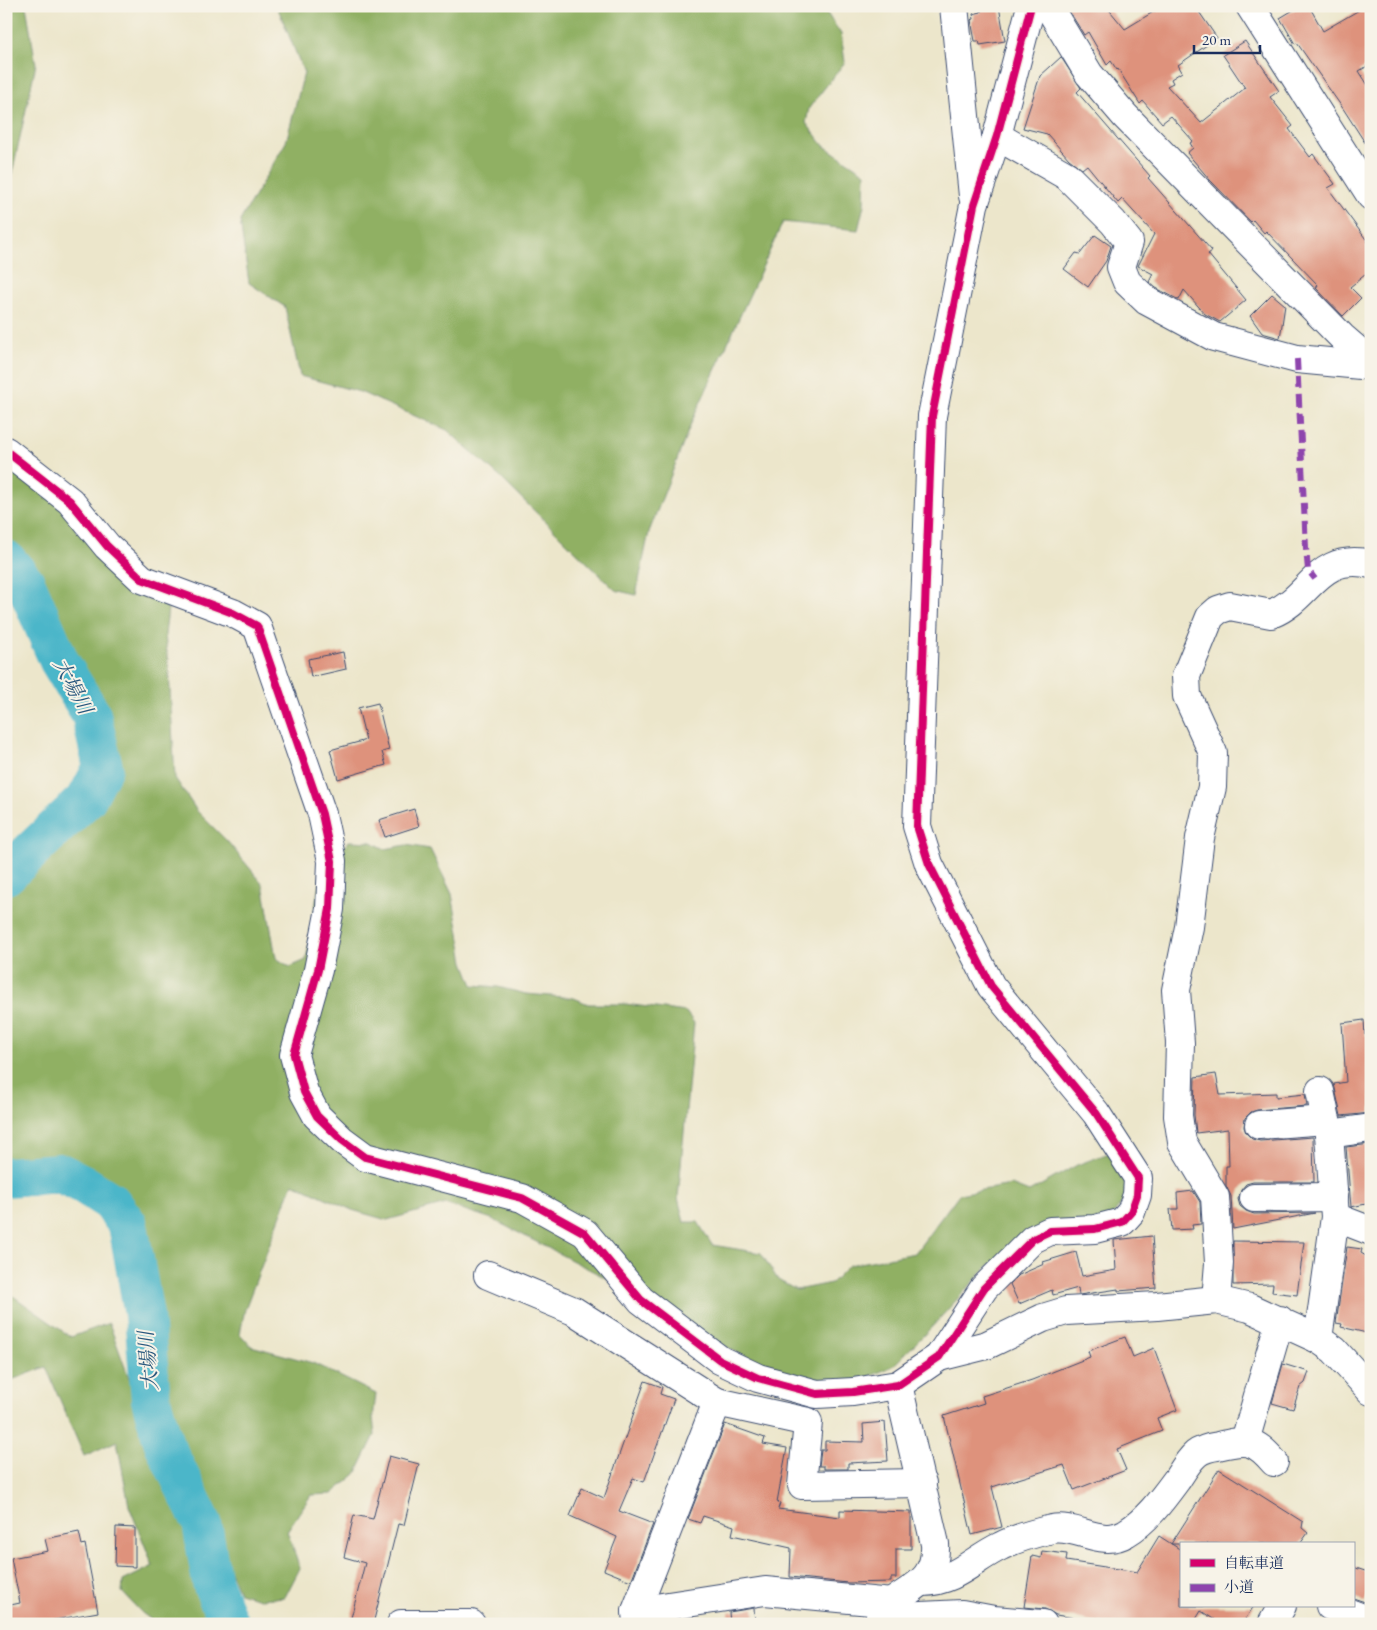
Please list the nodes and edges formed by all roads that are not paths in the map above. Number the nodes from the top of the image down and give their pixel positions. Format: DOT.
graph roads {
  1 [pos="954,6"];
  2 [pos="1031,6"];
  3 [pos="1048,6"];
  4 [pos="1250,6"];
  5 [pos="997,136"];
  6 [pos="1371,196"];
  7 [pos="974,205"];
  8 [pos="1371,362"];
  9 [pos="1371,366"];
  10 [pos="6,451"];
  11 [pos="1371,564"];
  12 [pos="1196,1012"];
  13 [pos="1180,1043"];
  14 [pos="1320,1092"];
  15 [pos="1259,1125"];
  16 [pos="1328,1127"];
  17 [pos="1371,1128"];
  18 [pos="1254,1198"];
  19 [pos="1334,1207"];
  20 [pos="1371,1231"];
  21 [pos="488,1275"];
  22 [pos="1216,1300"];
  23 [pos="1280,1320"];
  24 [pos="1318,1339"];
  25 [pos="940,1357"];
  26 [pos="898,1385"];
  27 [pos="1371,1391"];
  28 [pos="812,1392"];
  29 [pos="717,1402"];
  30 [pos="808,1422"];
  31 [pos="1245,1440"];
  32 [pos="1274,1462"];
  33 [pos="922,1483"];
  34 [pos="923,1582"];
  35 [pos="1281,1608"];
  36 [pos="1335,1608"];
  37 [pos="883,1615"];
  38 [pos="637,1617"];
  39 [pos="1371,1621"];
  40 [pos="401,1624"];
  41 [pos="471,1624"];
  42 [pos="1043,1624"];
  43 [pos="1272,1624"];
  1 -- 7 [label="street"];
  2 -- 5 [label="street"];
  3 -- 8 [label="street"];
  4 -- 6 [label="street"];
  5 -- 7 [label="street"];
  5 -- 9 [label="street"];
  7 -- 25 [label="street"];
  10 -- 28 [label="street"];
  11 -- 13 [label="street"];
  12 -- 13 [label="street"];
  13 -- 22 [label="street"];
  14 -- 16 [label="street"];
  15 -- 16 [label="street"];
  16 -- 17 [label="street"];
  16 -- 19 [label="street"];
  18 -- 19 [label="street"];
  19 -- 20 [label="street"];
  19 -- 24 [label="street"];
  21 -- 29 [label="street"];
  22 -- 23 [label="street"];
  22 -- 25 [label="street"];
  23 -- 24 [label="street"];
  23 -- 31 [label="street"];
  24 -- 27 [label="street"];
  25 -- 26 [label="street"];
  26 -- 28 [label="street"];
  26 -- 33 [label="street"];
  28 -- 30 [label="street"];
  29 -- 30 [label="street"];
  29 -- 38 [label="street"];
  30 -- 33 [label="street"];
  31 -- 32 [label="street"];
  31 -- 34 [label="street"];
  33 -- 34 [label="street"];
  34 -- 37 [label="street"];
  35 -- 43 [label="street"];
  36 -- 39 [label="street"];
  37 -- 38 [label="street"];
  37 -- 42 [label="street"];
  40 -- 41 [label="street"];
}
